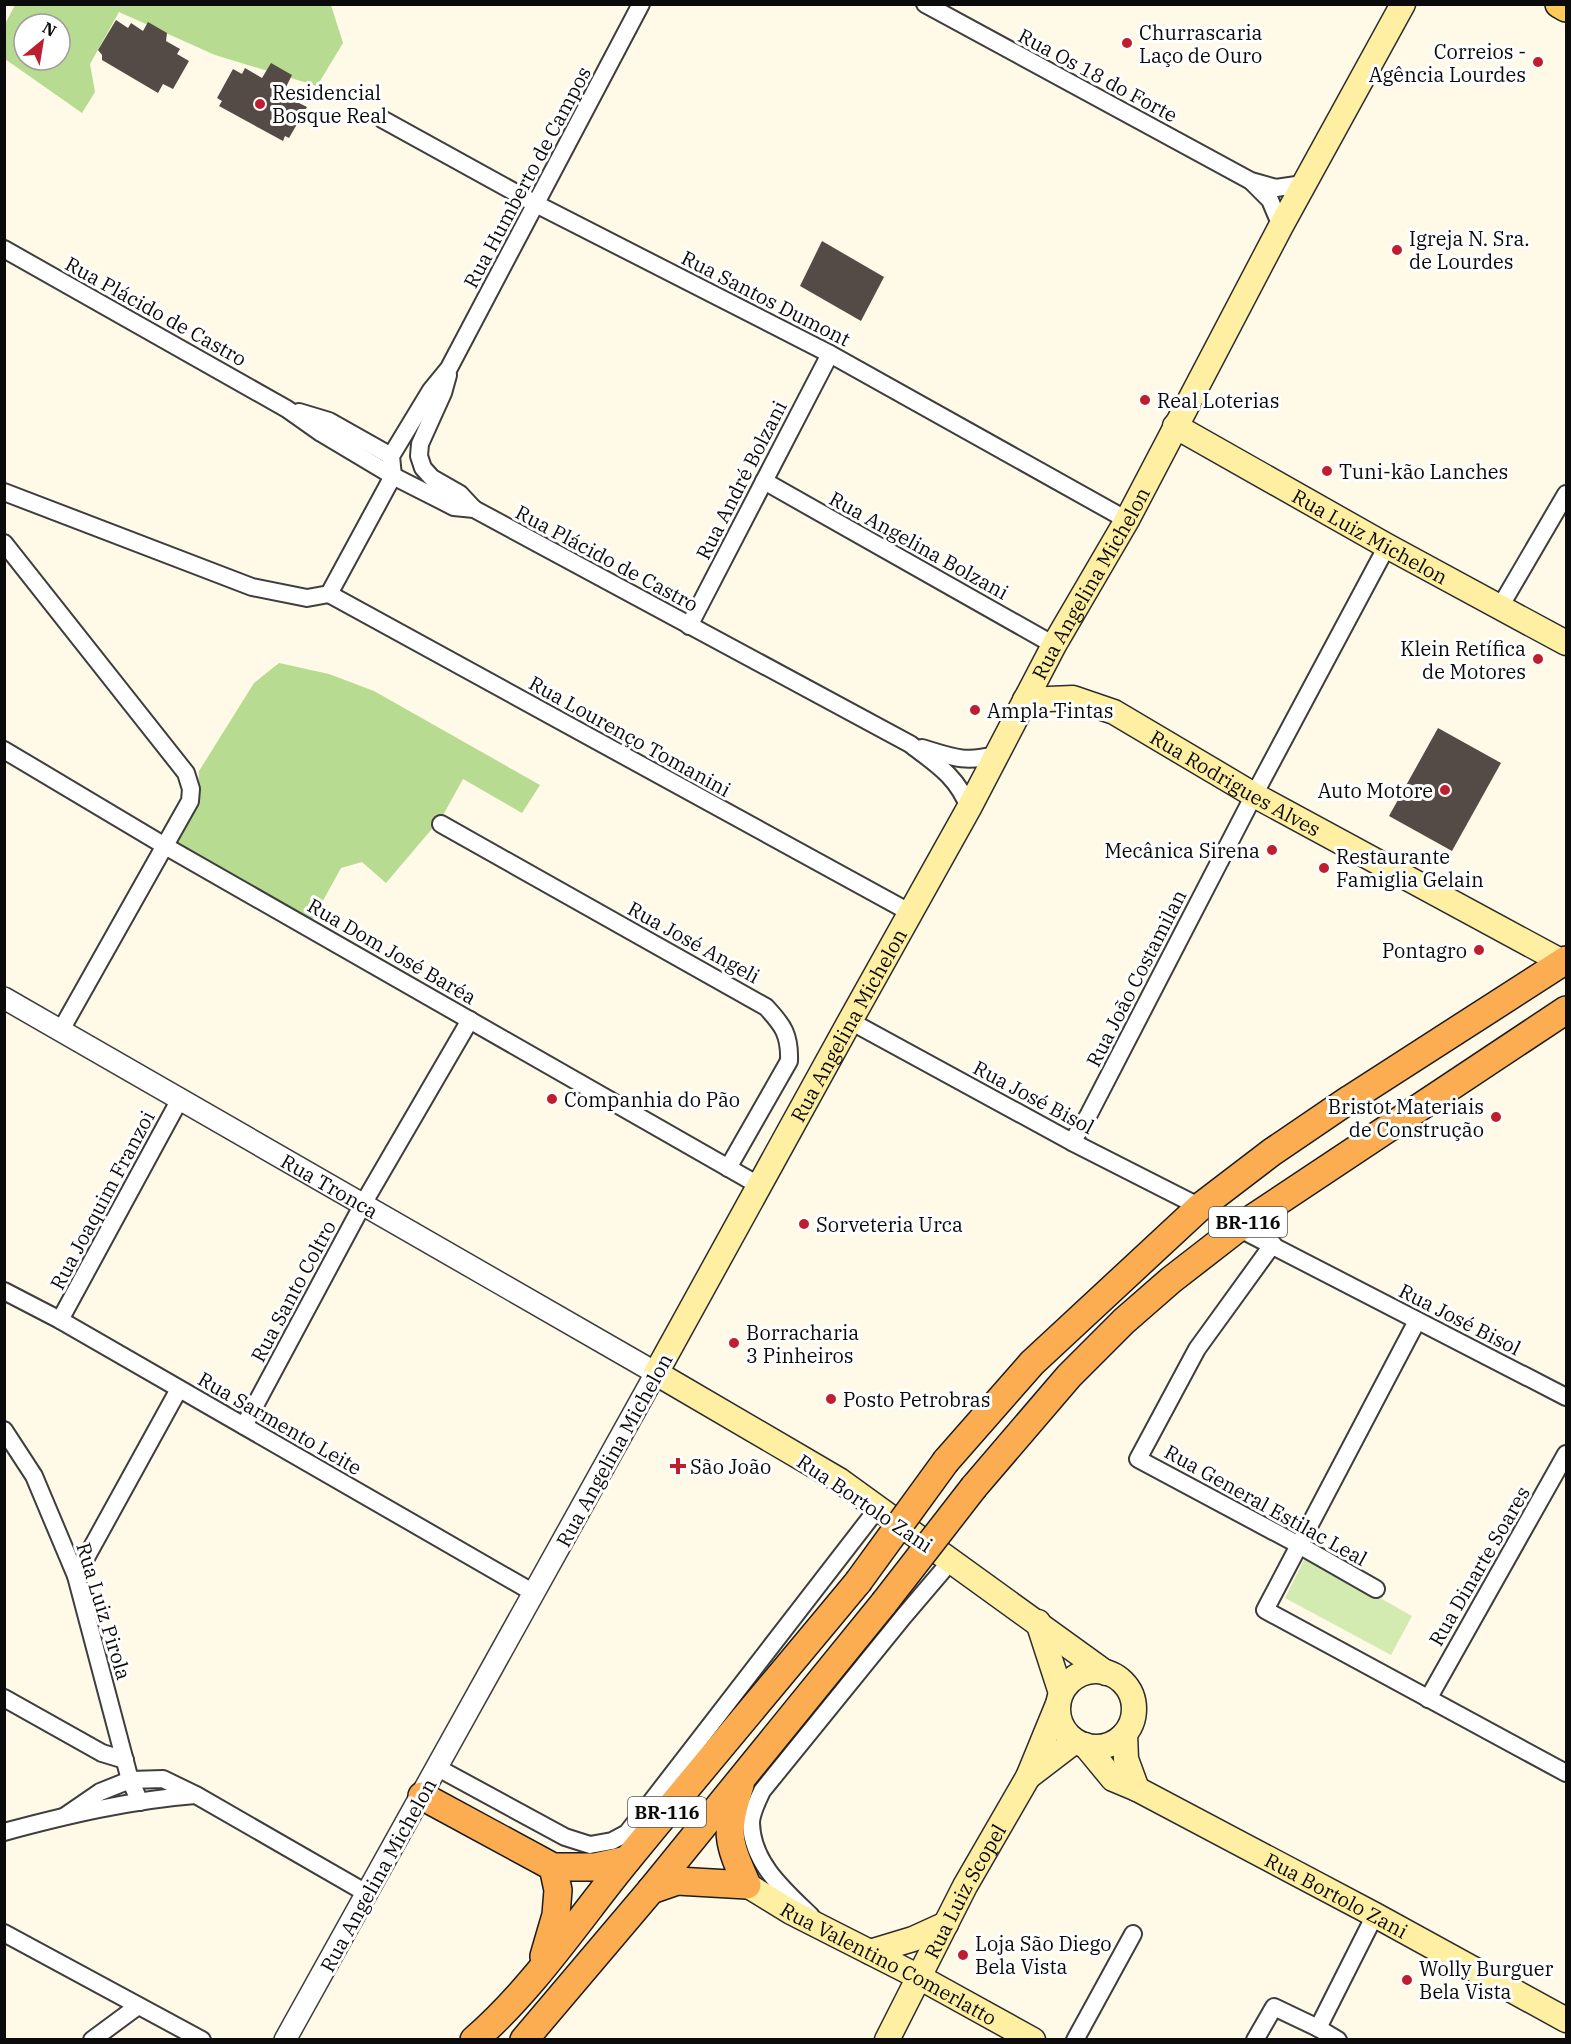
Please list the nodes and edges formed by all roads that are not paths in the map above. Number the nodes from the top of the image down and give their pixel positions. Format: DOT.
graph roads {
  1 [pos="641,4"];
  2 [pos="925,4"];
  3 [pos="1403,4"];
  4 [pos="1559,4"];
  5 [pos="1566,8"];
  6 [pos="382,119"];
  7 [pos="1251,182"];
  8 [pos="1304,184"];
  9 [pos="536,204"];
  10 [pos="1281,226"];
  11 [pos="4,249"];
  12 [pos="830,354"];
  13 [pos="449,368"];
  14 [pos="287,409"];
  15 [pos="1175,426"];
  16 [pos="391,456"];
  17 [pos="393,476"];
  18 [pos="764,481"];
  19 [pos="4,492"];
  20 [pos="1566,494"];
  21 [pos="474,509"];
  22 [pos="1127,520"];
  23 [pos="4,543"];
  24 [pos="1387,546"];
  25 [pos="329,594"];
  26 [pos="1500,607"];
  27 [pos="689,626"];
  28 [pos="1566,643"];
  29 [pos="1054,645"];
  30 [pos="1025,700"];
  31 [pos="910,744"];
  32 [pos="4,750"];
  33 [pos="995,755"];
  34 [pos="1254,795"];
  35 [pos="969,808"];
  36 [pos="441,824"];
  37 [pos="165,846"];
  38 [pos="911,913"];
  39 [pos="1565,962"];
  40 [pos="4,998"];
  41 [pos="1566,1010"];
  42 [pos="470,1020"];
  43 [pos="850,1021"];
  44 [pos="61,1030"];
  45 [pos="180,1099"];
  46 [pos="1072,1142"];
  47 [pos="728,1168"];
  48 [pos="760,1186"];
  49 [pos="363,1204"];
  50 [pos="1200,1207"];
  51 [pos="1238,1228"];
  52 [pos="1273,1244"];
  53 [pos="4,1291"];
  54 [pos="60,1320"];
  55 [pos="1417,1321"];
  56 [pos="656,1373"];
  57 [pos="179,1389"];
  58 [pos="1566,1397"];
  59 [pos="244,1426"];
  60 [pos="4,1430"];
  61 [pos="1566,1454"];
  62 [pos="878,1508"];
  63 [pos="1299,1545"];
  64 [pos="950,1562"];
  65 [pos="76,1576"];
  66 [pos="1376,1589"];
  67 [pos="534,1593"];
  68 [pos="1038,1622"];
  69 [pos="1106,1672"];
  70 [pos="4,1698"];
  71 [pos="1060,1699"];
  72 [pos="1428,1699"];
  73 [pos="1125,1734"];
  74 [pos="1080,1743"];
  75 [pos="125,1760"];
  76 [pos="438,1768"];
  77 [pos="1566,1773"];
  78 [pos="742,1777"];
  79 [pos="1028,1777"];
  80 [pos="130,1779"];
  81 [pos="1137,1789"];
  82 [pos="196,1795"];
  83 [pos="422,1796"];
  84 [pos="140,1802"];
  85 [pos="65,1816"];
  86 [pos="4,1832"];
  87 [pos="627,1860"];
  88 [pos="553,1867"];
  89 [pos="747,1885"];
  90 [pos="651,1890"];
  91 [pos="368,1894"];
  92 [pos="1375,1915"];
  93 [pos="946,1924"];
  94 [pos="824,1929"];
  95 [pos="4,1933"];
  96 [pos="1133,1934"];
  97 [pos="870,1952"];
  98 [pos="540,1970"];
  99 [pos="918,1977"];
  100 [pos="138,2006"];
  101 [pos="1566,2020"];
  102 [pos="1318,2028"];
  103 [pos="92,2040"];
  104 [pos="202,2040"];
  105 [pos="285,2040"];
  106 [pos="474,2040"];
  107 [pos="524,2040"];
  108 [pos="887,2040"];
  109 [pos="1032,2040"];
  110 [pos="1075,2040"];
  111 [pos="1255,2040"];
  112 [pos="1338,2040"];
  1 -- 9 [label="street, Rua Humberto de Campos"];
  2 -- 7 [label="street, Rua Os 18 do Forte"];
  3 -- 8 [label="main road, Rua Angelina Michelon"];
  4 -- 5 [label="main road"];
  6 -- 9 [label="street, Rua Santos Dumont"];
  7 -- 8 [label="street, Rua Os 18 do Forte"];
  7 -- 10 [label="street, Rua Os 18 do Forte"];
  8 -- 10 [label="main road, Rua Angelina Michelon"];
  9 -- 12 [label="street, Rua Santos Dumont"];
  9 -- 13 [label="street, Rua Humberto de Campos"];
  10 -- 15 [label="main road, Rua Angelina Michelon"];
  11 -- 14 [label="street, Rua Plácido de Castro"];
  12 -- 18 [label="street, Rua André Bolzani"];
  12 -- 22 [label="street, Rua Santos Dumont"];
  13 -- 16 [label="street, Rua Humberto de Campos"];
  13 -- 21 [label="street, Rua Humberto de Campos"];
  14 -- 16 [label="street, Rua Plácido de Castro"];
  14 -- 17 [label="street, Rua Plácido de Castro"];
  15 -- 22 [label="main road, Rua Angelina Michelon"];
  15 -- 24 [label="main road, Rua Luiz Michelon"];
  16 -- 17 [label="street"];
  17 -- 21 [label="street, Rua Plácido de Castro"];
  17 -- 25 [label="street"];
  18 -- 27 [label="street, Rua André Bolzani"];
  18 -- 29 [label="street, Rua Angelina Bolzani"];
  19 -- 25 [label="street"];
  20 -- 26 [label="street"];
  21 -- 27 [label="street, Rua Plácido de Castro"];
  22 -- 29 [label="main road, Rua Angelina Michelon"];
  23 -- 37 [label="street"];
  24 -- 26 [label="main road, Rua Luiz Michelon"];
  24 -- 34 [label="street, Rua João Costamilan"];
  25 -- 38 [label="street, Rua Lourenço Tomanini"];
  26 -- 28 [label="main road, Rua Luiz Michelon"];
  27 -- 31 [label="street, Rua Plácido de Castro"];
  29 -- 30 [label="main road, Rua Angelina Michelon"];
  30 -- 33 [label="main road, Rua Angelina Michelon"];
  30 -- 34 [label="main road, Rua Rodrigues Alves"];
  31 -- 33 [label="street, Rua Plácido de Castro"];
  31 -- 35 [label="street, Rua Plácido de Castro"];
  32 -- 37 [label="street, Rua Dom José Baréa"];
  33 -- 35 [label="main road, Rua Angelina Michelon"];
  34 -- 39 [label="main road, Rua Rodrigues Alves"];
  34 -- 46 [label="street, Rua João Costamilan"];
  35 -- 38 [label="main road, Rua Angelina Michelon"];
  36 -- 47 [label="street, Rua José Angeli"];
  37 -- 42 [label="street, Rua Dom José Baréa"];
  37 -- 44 [label="street"];
  38 -- 43 [label="main road, Rua Angelina Michelon"];
  39 -- 50 [label="highway, BR-116"];
  40 -- 44 [label="street, Rua Tronca"];
  41 -- 51 [label="highway, BR-116"];
  42 -- 47 [label="street, Rua Dom José Baréa"];
  42 -- 49 [label="street, Rua Santo Coltro"];
  43 -- 46 [label="street, Rua José Bisol"];
  43 -- 48 [label="main road, Rua Angelina Michelon"];
  44 -- 45 [label="street, Rua Tronca"];
  45 -- 49 [label="street, Rua Tronca"];
  45 -- 54 [label="street, Rua Joaquim Franzoi"];
  46 -- 50 [label="street, Rua José Bisol"];
  47 -- 48 [label="street, Rua Dom José Baréa"];
  48 -- 56 [label="main road, Rua Angelina Michelon"];
  49 -- 56 [label="street, Rua Tronca"];
  49 -- 59 [label="street, Rua Santo Coltro"];
  50 -- 87 [label="highway, BR-116, bridge"];
  51 -- 52 [label="street, Rua José Bisol"];
  51 -- 78 [label="highway, BR-116, bridge"];
  52 -- 55 [label="street, Rua José Bisol"];
  52 -- 63 [label="street, Rua General Estilac Leal"];
  53 -- 54 [label="street, Rua Sarmento Leite"];
  54 -- 57 [label="street, Rua Sarmento Leite"];
  55 -- 58 [label="street, Rua José Bisol"];
  55 -- 63 [label="street"];
  56 -- 62 [label="main road, Rua Bortolo Zani"];
  56 -- 67 [label="street, Rua Angelina Michelon"];
  57 -- 59 [label="street, Rua Sarmento Leite"];
  57 -- 65 [label="street"];
  59 -- 67 [label="street, Rua Sarmento Leite"];
  60 -- 65 [label="street, Rua Luiz Pirola"];
  61 -- 72 [label="street, Rua Dinarte Soares"];
  62 -- 64 [label="main road, Rua Bortolo Zani"];
  62 -- 76 [label="street"];
  63 -- 66 [label="street, Rua General Estilac Leal"];
  63 -- 72 [label="street"];
  64 -- 68 [label="main road, Rua Bortolo Zani"];
  64 -- 94 [label="street"];
  65 -- 75 [label="street, Rua Luiz Pirola"];
  67 -- 76 [label="street, Rua Angelina Michelon"];
  68 -- 69 [label="main road, Rua Bortolo Zani"];
  68 -- 71 [label="main road"];
  69 -- 71 [label="main road"];
  69 -- 73 [label="main road"];
  70 -- 75 [label="street"];
  71 -- 74 [label="main road"];
  71 -- 79 [label="main road, Rua Luiz Scopel"];
  72 -- 77 [label="street"];
  73 -- 74 [label="main road"];
  73 -- 81 [label="main road"];
  74 -- 79 [label="main road, Rua Luiz Scopel"];
  74 -- 81 [label="main road, Rua Bortolo Zani"];
  75 -- 80 [label="street, Rua Luiz Pirola"];
  76 -- 83 [label="street, Rua Angelina Michelon"];
  78 -- 89 [label="highway"];
  78 -- 90 [label="highway, BR-116"];
  79 -- 93 [label="main road, Rua Luiz Scopel"];
  80 -- 82 [label="street"];
  80 -- 84 [label="street, Rua Luiz Pirola"];
  80 -- 85 [label="street"];
  81 -- 92 [label="main road, Rua Bortolo Zani"];
  82 -- 84 [label="street"];
  82 -- 91 [label="street"];
  83 -- 88 [label="highway"];
  83 -- 91 [label="street, Rua Angelina Michelon"];
  84 -- 85 [label="street"];
  85 -- 86 [label="street"];
  87 -- 88 [label="highway"];
  87 -- 98 [label="highway, BR-116"];
  88 -- 98 [label="highway"];
  89 -- 90 [label="highway"];
  89 -- 94 [label="main road, Rua Valentino Comerlatto"];
  90 -- 107 [label="highway, BR-116"];
  91 -- 105 [label="street, Rua Angelina Michelon"];
  92 -- 101 [label="main road, Rua Bortolo Zani"];
  92 -- 102 [label="street"];
  93 -- 97 [label="main road"];
  93 -- 99 [label="main road, Rua Luiz Scopel"];
  94 -- 97 [label="main road, Rua Valentino Comerlatto"];
  95 -- 100 [label="street"];
  96 -- 110 [label="street"];
  97 -- 99 [label="main road, Rua Valentino Comerlatto"];
  98 -- 106 [label="highway, BR-116"];
  99 -- 108 [label="main road, Rua Luiz Scopel"];
  99 -- 109 [label="main road, Rua Valentino Comerlatto"];
  100 -- 103 [label="street"];
  100 -- 104 [label="street"];
  102 -- 111 [label="street"];
  102 -- 112 [label="street"];
}
